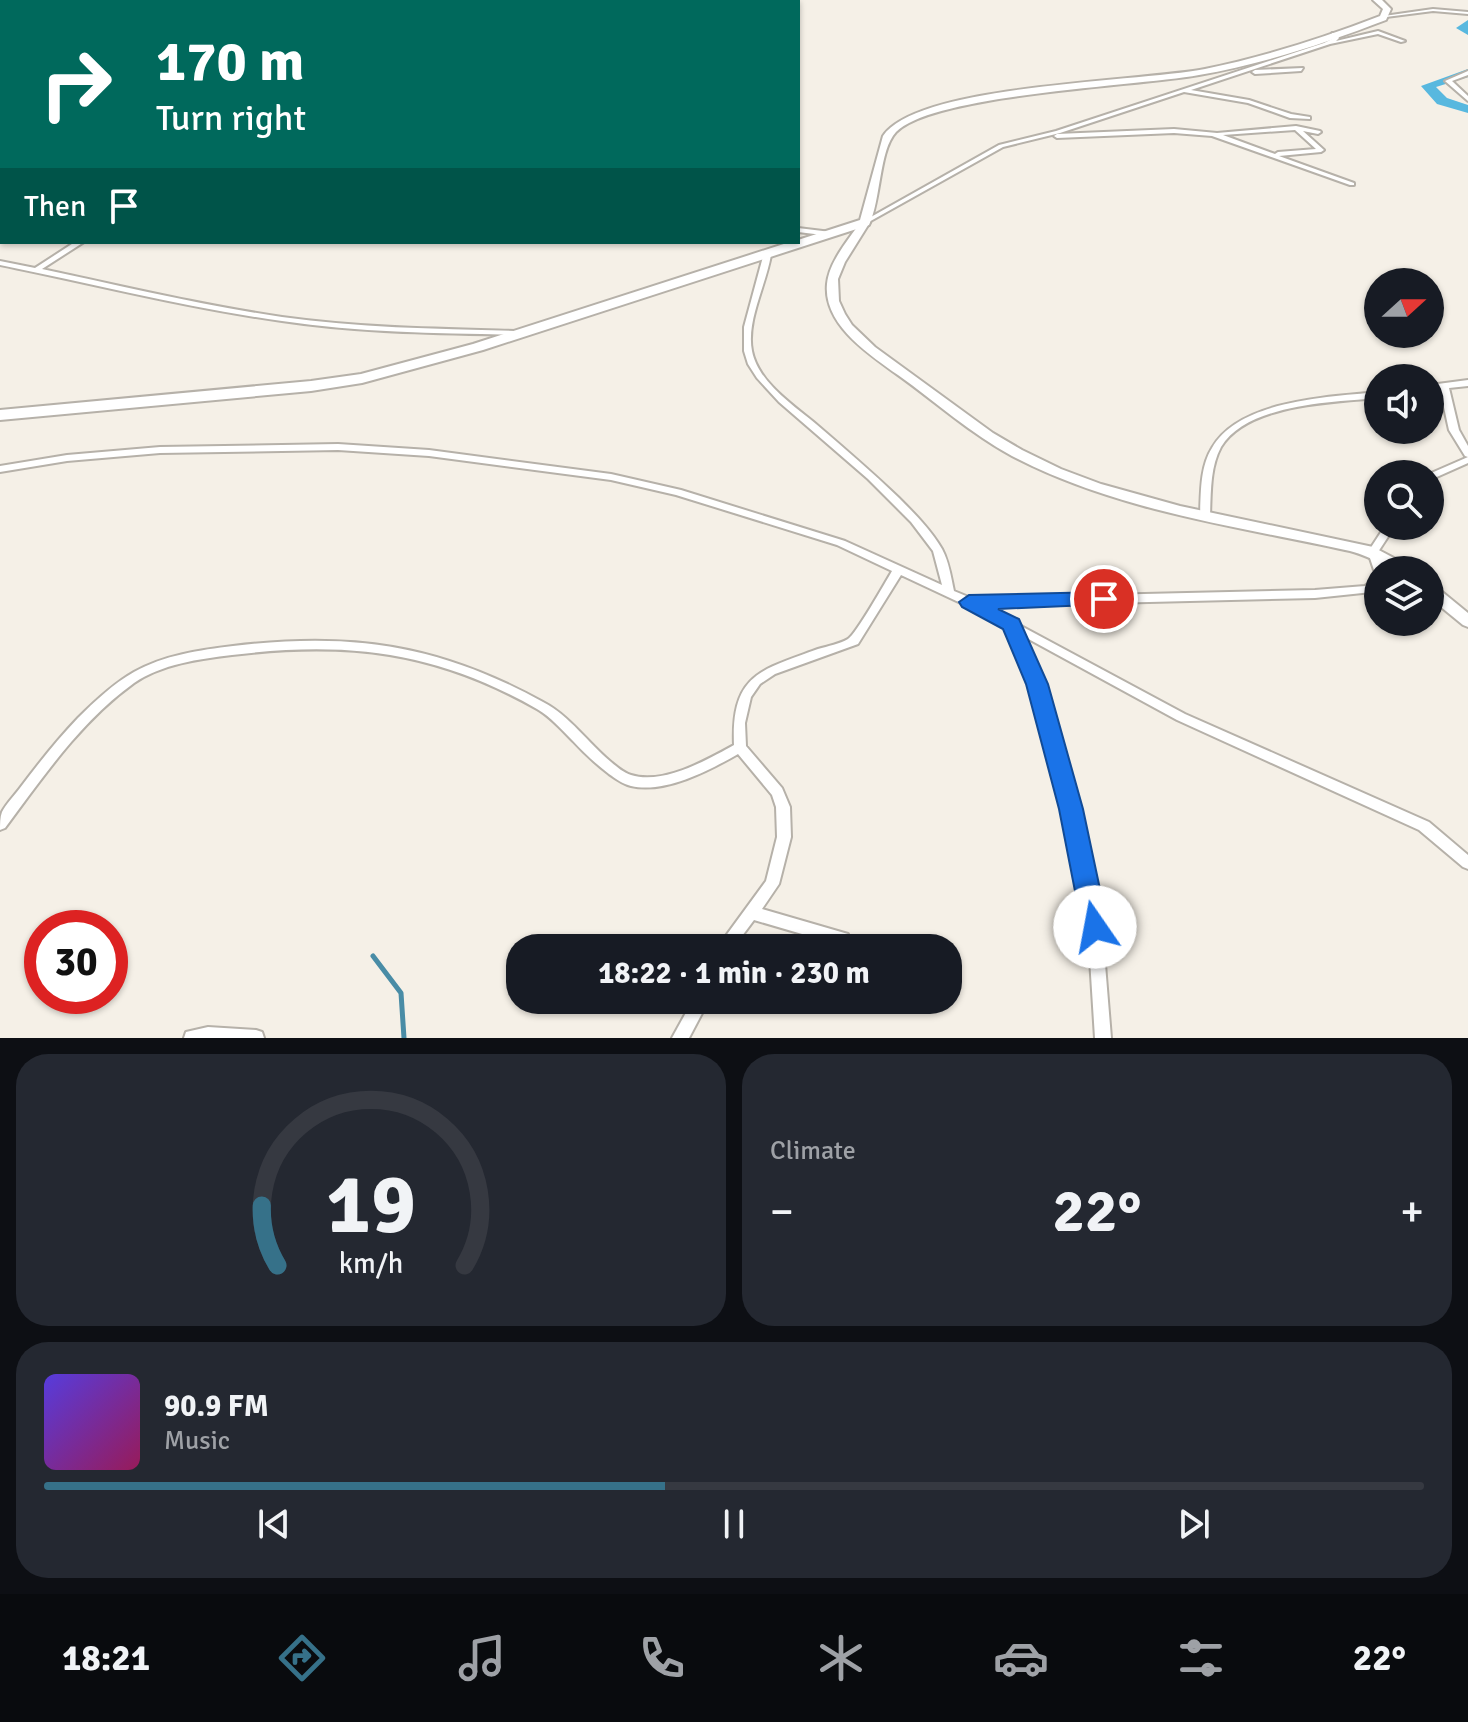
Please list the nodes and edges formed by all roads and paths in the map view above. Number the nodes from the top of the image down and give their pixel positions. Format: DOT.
graph roads {
  1 [pos="1377,0"];
  2 [pos="1468,13"];
  3 [pos="1386,16"];
  4 [pos="1330,39"];
  5 [pos="1403,41"];
  6 [pos="1301,69"];
  7 [pos="1247,71"];
  8 [pos="1468,73"];
  9 [pos="1184,91"];
  10 [pos="1468,99"];
  11 [pos="1308,118"];
  12 [pos="1296,128"];
  13 [pos="1318,132"];
  14 [pos="1213,134"];
  15 [pos="1039,137"];
  16 [pos="1268,154"];
  17 [pos="1352,184"];
  18 [pos="865,222"];
  19 [pos="800,230"];
  20 [pos="831,234"];
  21 [pos="77,244"];
  22 [pos="767,255"];
  23 [pos="0,263"];
  24 [pos="36,270"];
  25 [pos="522,333"];
  26 [pos="1468,383"];
  27 [pos="1444,387"];
  28 [pos="1364,396"];
  29 [pos="0,415"];
  30 [pos="1468,454"];
  31 [pos="1468,460"];
  32 [pos="0,469"];
  33 [pos="1444,471"];
  34 [pos="1205,515"];
  35 [pos="1381,540"];
  36 [pos="1373,552"];
  37 [pos="1374,556"];
  38 [pos="1380,556"];
  39 [pos="899,569"];
  40 [pos="1364,589"];
  41 [pos="949,593"];
  42 [pos="1444,601"];
  43 [pos="969,602"];
  44 [pos="1468,621"];
  45 [pos="1011,624"];
  46 [pos="740,747"];
  47 [pos="0,824"];
  48 [pos="1468,863"];
  49 [pos="752,913"];
  50 [pos="735,934"];
  51 [pos="826,934"];
  52 [pos="693,1014"];
  53 [pos="192,1038"];
  54 [pos="256,1038"];
  55 [pos="680,1038"];
  56 [pos="1103,1038"];
  1 -- 3 [label="highway"];
  2 -- 3 [label="street"];
  3 -- 4 [label="highway"];
  4 -- 5 [label="street"];
  4 -- 7 [label="street"];
  4 -- 18 [label="highway"];
  6 -- 7 [label="street"];
  7 -- 9 [label="street"];
  8 -- 10 [label="street"];
  9 -- 11 [label="street"];
  9 -- 15 [label="street"];
  12 -- 13 [label="street"];
  12 -- 14 [label="street"];
  12 -- 16 [label="street"];
  14 -- 15 [label="street"];
  14 -- 16 [label="street"];
  15 -- 18 [label="street"];
  16 -- 17 [label="street"];
  18 -- 20 [label="highway"];
  18 -- 34 [label="main road"];
  19 -- 20 [label="street"];
  20 -- 22 [label="highway"];
  21 -- 24 [label="street"];
  22 -- 25 [label="highway"];
  22 -- 41 [label="street"];
  23 -- 24 [label="street"];
  24 -- 25 [label="street"];
  25 -- 29 [label="highway"];
  26 -- 27 [label="street"];
  27 -- 30 [label="street"];
  28 -- 34 [label="street"];
  31 -- 33 [label="street"];
  32 -- 39 [label="street"];
  34 -- 36 [label="main road"];
  35 -- 36 [label="street"];
  36 -- 37 [label="street"];
  36 -- 38 [label="main road"];
  39 -- 41 [label="street"];
  39 -- 46 [label="street"];
  40 -- 43 [label="street"];
  41 -- 43 [label="street"];
  42 -- 44 [label="main road"];
  43 -- 45 [label="street"];
  45 -- 48 [label="street"];
  45 -- 56 [label="street"];
  46 -- 47 [label="street"];
  46 -- 49 [label="street"];
  49 -- 50 [label="street"];
  49 -- 51 [label="street"];
  52 -- 55 [label="street"];
  53 -- 54 [label="street"];
}
